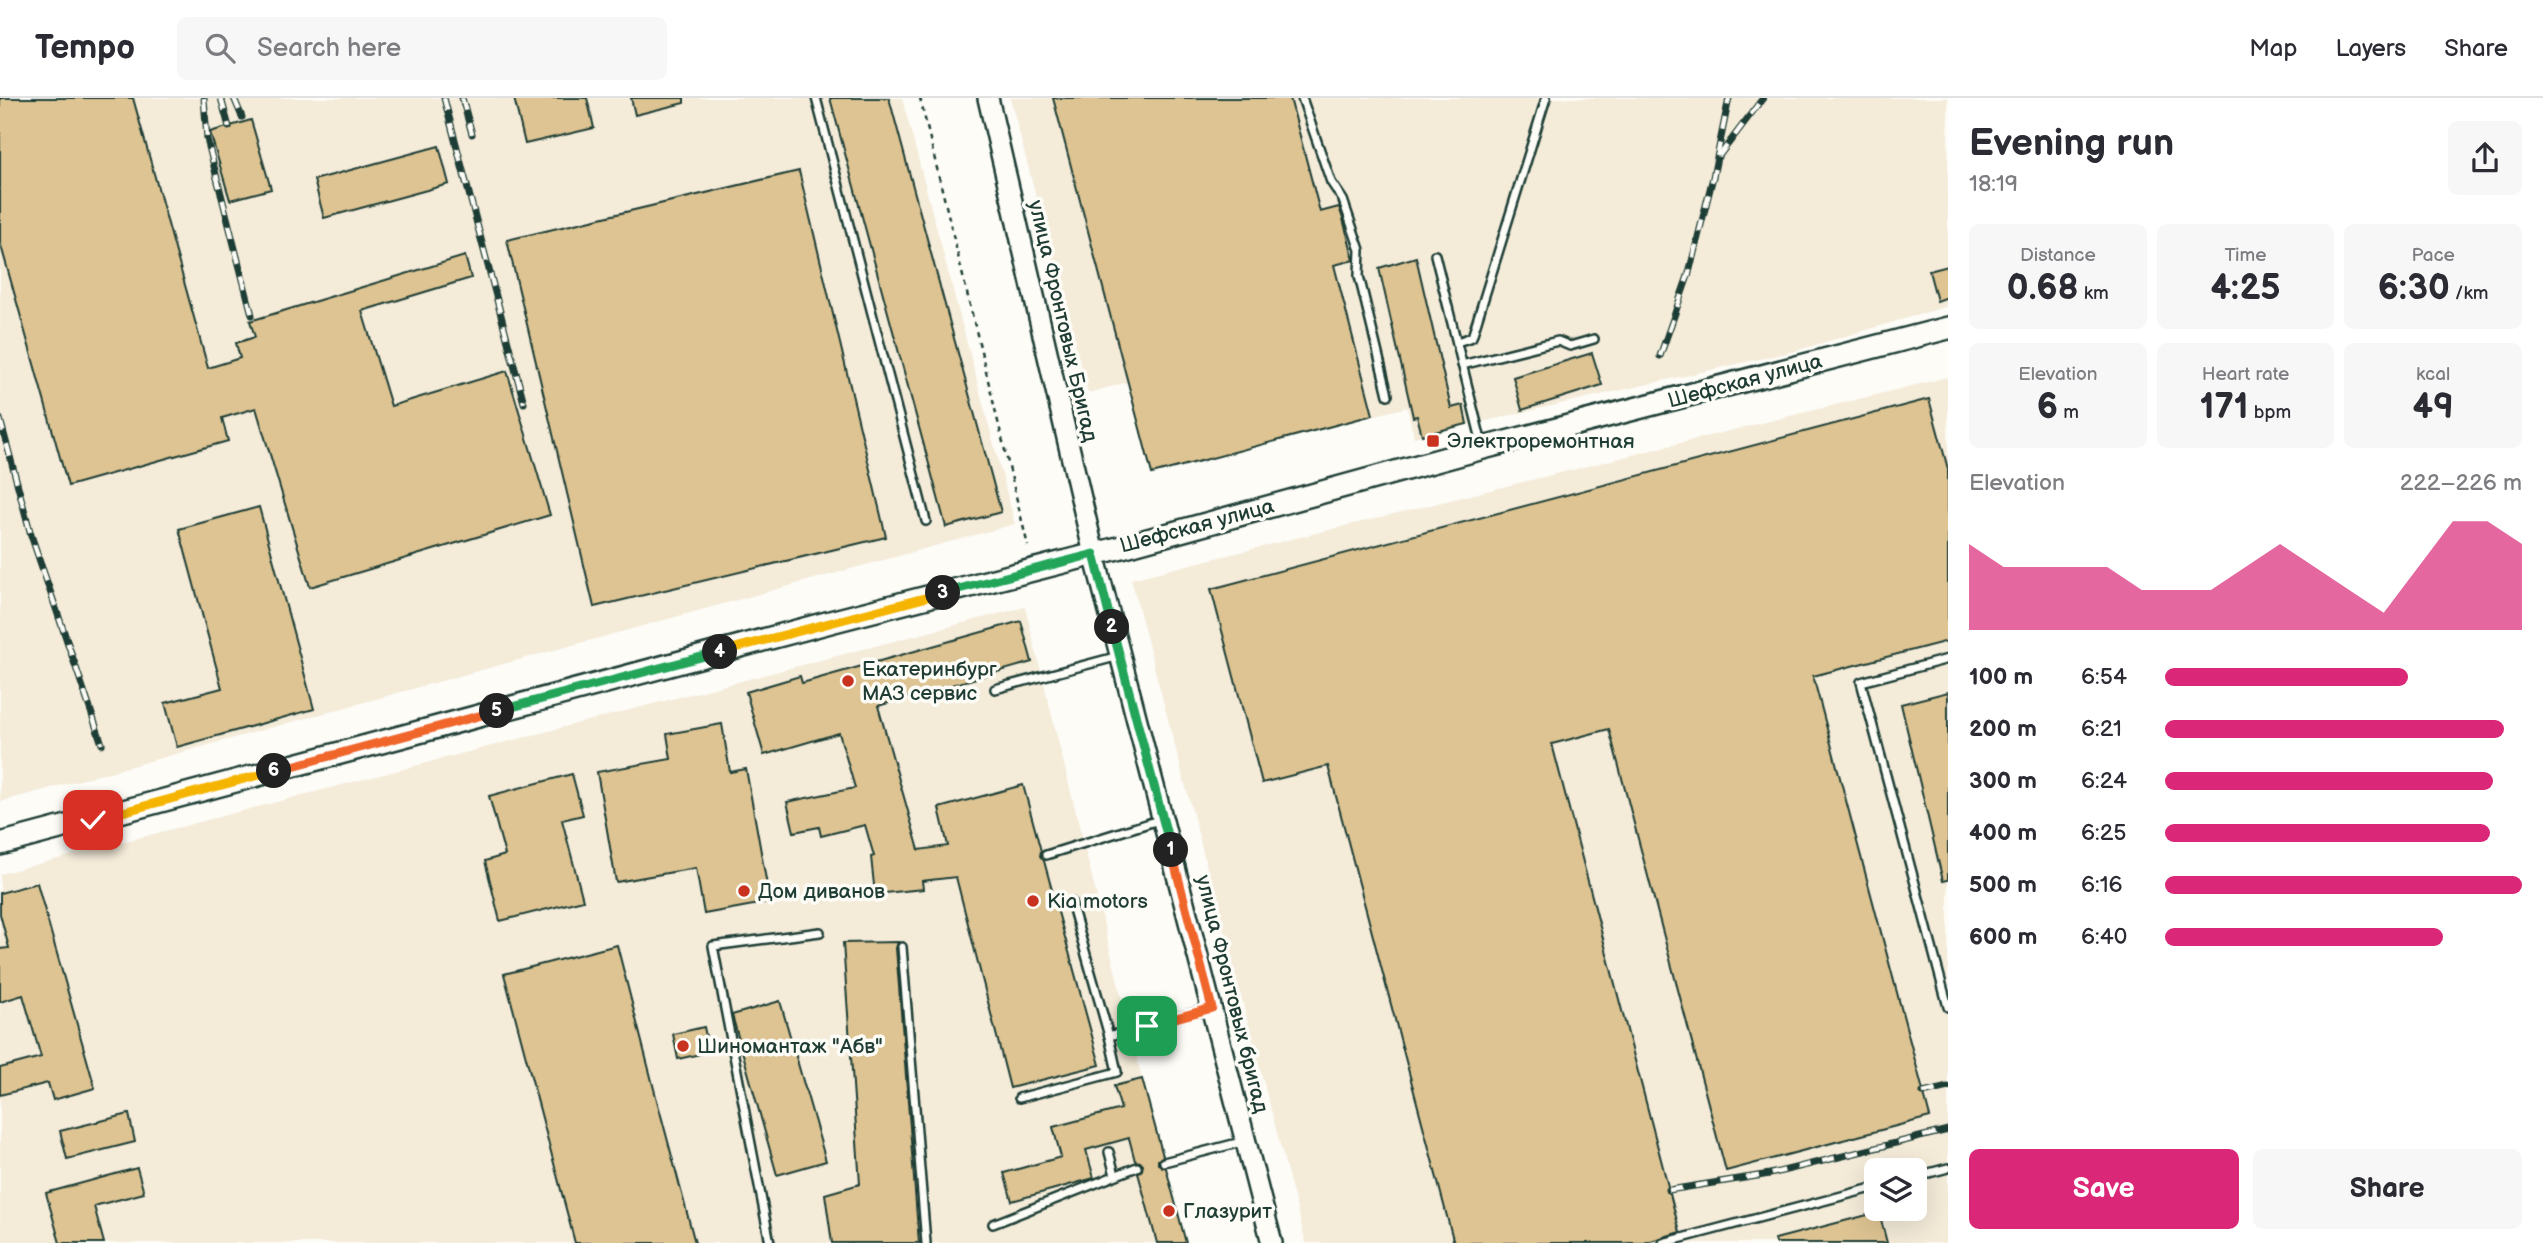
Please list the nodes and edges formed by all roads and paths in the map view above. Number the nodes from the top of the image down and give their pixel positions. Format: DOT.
graph roads {
  1 [pos="816,98"];
  2 [pos="920,98"];
  3 [pos="988,98"];
  4 [pos="1302,98"];
  5 [pos="1546,98"];
  6 [pos="1435,255"];
  7 [pos="1948,328"];
  8 [pos="1594,339"];
  9 [pos="1457,342"];
  10 [pos="1462,365"];
  11 [pos="1388,395"];
  12 [pos="1483,448"];
  13 [pos="926,521"];
  14 [pos="1028,545"];
  15 [pos="1094,554"];
  16 [pos="1120,656"];
  17 [pos="1948,659"];
  18 [pos="995,689"];
  19 [pos="1163,819"];
  20 [pos="0,844"];
  21 [pos="1046,855"];
  22 [pos="1071,902"];
  23 [pos="820,932"];
  24 [pos="902,947"];
  25 [pos="1948,1007"];
  26 [pos="1212,1008"];
  27 [pos="1109,1036"];
  28 [pos="1019,1098"];
  29 [pos="1246,1140"];
  30 [pos="1109,1152"];
  31 [pos="1164,1162"];
  32 [pos="1137,1167"];
  33 [pos="1948,1168"];
  34 [pos="1927,1174"];
  35 [pos="1115,1175"];
  36 [pos="1864,1190"];
  37 [pos="993,1224"];
  38 [pos="769,1243"];
  39 [pos="926,1243"];
  40 [pos="1272,1243"];
  41 [pos="1663,1243"];
  1 -- 13 [label="lane"];
  2 -- 14 [label="path"];
  3 -- 15 [label="main road, улица Фронтовых Бригад"];
  4 -- 11 [label="lane"];
  5 -- 9 [label="lane"];
  6 -- 9 [label="lane"];
  7 -- 12 [label="main road, Шефская улица"];
  8 -- 10 [label="lane"];
  9 -- 10 [label="lane"];
  10 -- 12 [label="lane"];
  12 -- 15 [label="main road, Шефская улица"];
  15 -- 16 [label="main road, улица Фронтовых бригад"];
  15 -- 20 [label="main road, Шефская улица"];
  16 -- 18 [label="lane"];
  16 -- 19 [label="main road, улица Фронтовых бригад"];
  17 -- 25 [label="lane"];
  19 -- 21 [label="lane"];
  19 -- 26 [label="main road, улица Фронтовых бригад"];
  22 -- 27 [label="lane"];
  23 -- 38 [label="lane"];
  24 -- 39 [label="lane"];
  26 -- 27 [label="lane"];
  26 -- 29 [label="main road, улица Фронтовых бригад"];
  27 -- 28 [label="lane"];
  29 -- 31 [label="lane"];
  29 -- 40 [label="main road, улица Фронтовых бригад"];
  30 -- 35 [label="lane"];
  32 -- 35 [label="lane"];
  33 -- 34 [label="lane"];
  35 -- 37 [label="lane"];
  36 -- 41 [label="lane"];
}
